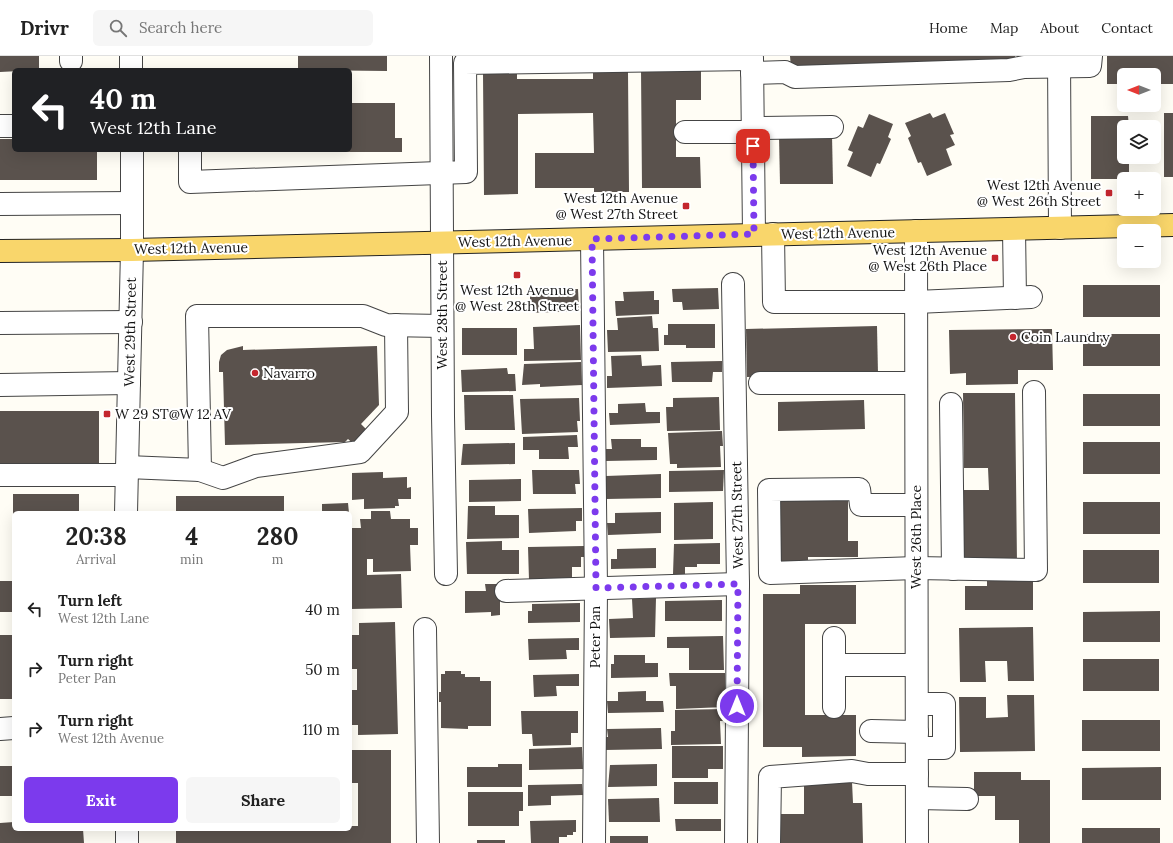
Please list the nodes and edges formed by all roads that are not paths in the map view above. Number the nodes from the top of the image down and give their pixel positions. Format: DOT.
graph roads {
  1 [pos="131,56"];
  2 [pos="441,56"];
  3 [pos="1090,56"];
  4 [pos="1059,61"];
  5 [pos="752,63"];
  6 [pos="131,68"];
  7 [pos="0,126"];
  8 [pos="12,126"];
  9 [pos="832,127"];
  10 [pos="753,130"];
  11 [pos="685,132"];
  12 [pos="132,152"];
  13 [pos="190,152"];
  14 [pos="442,173"];
  15 [pos="132,203"];
  16 [pos="0,204"];
  17 [pos="1173,225"];
  18 [pos="1060,228"];
  19 [pos="1014,229"];
  20 [pos="916,231"];
  21 [pos="763,234"];
  22 [pos="592,239"];
  23 [pos="442,242"];
  24 [pos="132,250"];
  25 [pos="0,251"];
  26 [pos="733,284"];
  27 [pos="916,302"];
  28 [pos="130,322"];
  29 [pos="0,323"];
  30 [pos="396,325"];
  31 [pos="442,326"];
  32 [pos="916,382"];
  33 [pos="129,383"];
  34 [pos="760,384"];
  35 [pos="0,385"];
  36 [pos="1034,392"];
  37 [pos="951,404"];
  38 [pos="200,470"];
  39 [pos="127,471"];
  40 [pos="0,475"];
  41 [pos="916,505"];
  42 [pos="126,511"];
  43 [pos="916,568"];
  44 [pos="953,569"];
  45 [pos="446,574"];
  46 [pos="738,584"];
  47 [pos="596,588"];
  48 [pos="506,591"];
  49 [pos="424,629"];
  50 [pos="834,638"];
  51 [pos="834,665"];
  52 [pos="916,665"];
  53 [pos="917,704"];
  54 [pos="834,707"];
  55 [pos="12,728"];
  56 [pos="0,729"];
  57 [pos="871,731"];
  58 [pos="917,740"];
  59 [pos="917,774"];
  60 [pos="917,798"];
  61 [pos="967,799"];
  62 [pos="127,831"];
  63 [pos="127,843"];
  64 [pos="428,843"];
  65 [pos="594,843"];
  66 [pos="736,843"];
  67 [pos="769,843"];
  68 [pos="917,843"];
  1 -- 6 [label="street"];
  2 -- 14 [label="street, West 28th Street"];
  3 -- 4 [label="street"];
  4 -- 5 [label="street"];
  4 -- 18 [label="street"];
  5 -- 10 [label="street"];
  5 -- 14 [label="street"];
  7 -- 8 [label="street"];
  9 -- 10 [label="street"];
  10 -- 11 [label="street"];
  10 -- 21 [label="street"];
  12 -- 15 [label="street, West 29th Street"];
  13 -- 14 [label="street"];
  14 -- 23 [label="street, West 28th Street"];
  15 -- 16 [label="street"];
  15 -- 24 [label="street, West 29th Street"];
  17 -- 18 [label="main road, West 12th Avenue"];
  18 -- 19 [label="main road, West 12th Avenue"];
  19 -- 20 [label="main road, West 12th Avenue"];
  19 -- 27 [label="street"];
  20 -- 21 [label="main road, West 12th Avenue"];
  20 -- 27 [label="street, West 26th Place"];
  21 -- 22 [label="main road, West 12th Avenue"];
  21 -- 27 [label="street"];
  22 -- 23 [label="main road, West 12th Avenue"];
  22 -- 47 [label="street, Peter Pan"];
  23 -- 24 [label="main road, West 12th Avenue"];
  23 -- 31 [label="street, West 28th Street"];
  24 -- 25 [label="main road, West 12th Avenue"];
  24 -- 28 [label="street, West 29th Street"];
  26 -- 46 [label="street, West 27th Street"];
  27 -- 32 [label="street, West 26th Place"];
  28 -- 29 [label="street"];
  28 -- 33 [label="street, West 29th Street"];
  30 -- 31 [label="street"];
  30 -- 38 [label="street"];
  30 -- 38 [label="street"];
  31 -- 45 [label="street, West 28th Street"];
  32 -- 34 [label="street"];
  32 -- 41 [label="street, West 26th Place"];
  33 -- 35 [label="street"];
  33 -- 39 [label="street, West 29th Street"];
  36 -- 44 [label="street"];
  37 -- 44 [label="street"];
  38 -- 39 [label="street"];
  39 -- 40 [label="street"];
  39 -- 42 [label="street, West 29th Street"];
  41 -- 43 [label="street, West 26th Place"];
  41 -- 43 [label="street"];
  43 -- 44 [label="street"];
  43 -- 52 [label="street, West 26th Place"];
  46 -- 47 [label="street"];
  46 -- 66 [label="street, West 27th Street"];
  47 -- 48 [label="street"];
  47 -- 65 [label="street, Peter Pan"];
  49 -- 64 [label="street"];
  50 -- 51 [label="street"];
  51 -- 52 [label="street"];
  51 -- 54 [label="street"];
  52 -- 53 [label="street, West 26th Place"];
  53 -- 58 [label="street, West 26th Place"];
  53 -- 58 [label="street"];
  55 -- 56 [label="street"];
  57 -- 58 [label="street"];
  58 -- 59 [label="street, West 26th Place"];
  59 -- 60 [label="street, West 26th Place"];
  59 -- 67 [label="street"];
  60 -- 61 [label="street"];
  60 -- 68 [label="street, West 26th Place"];
  62 -- 63 [label="street"];
}
